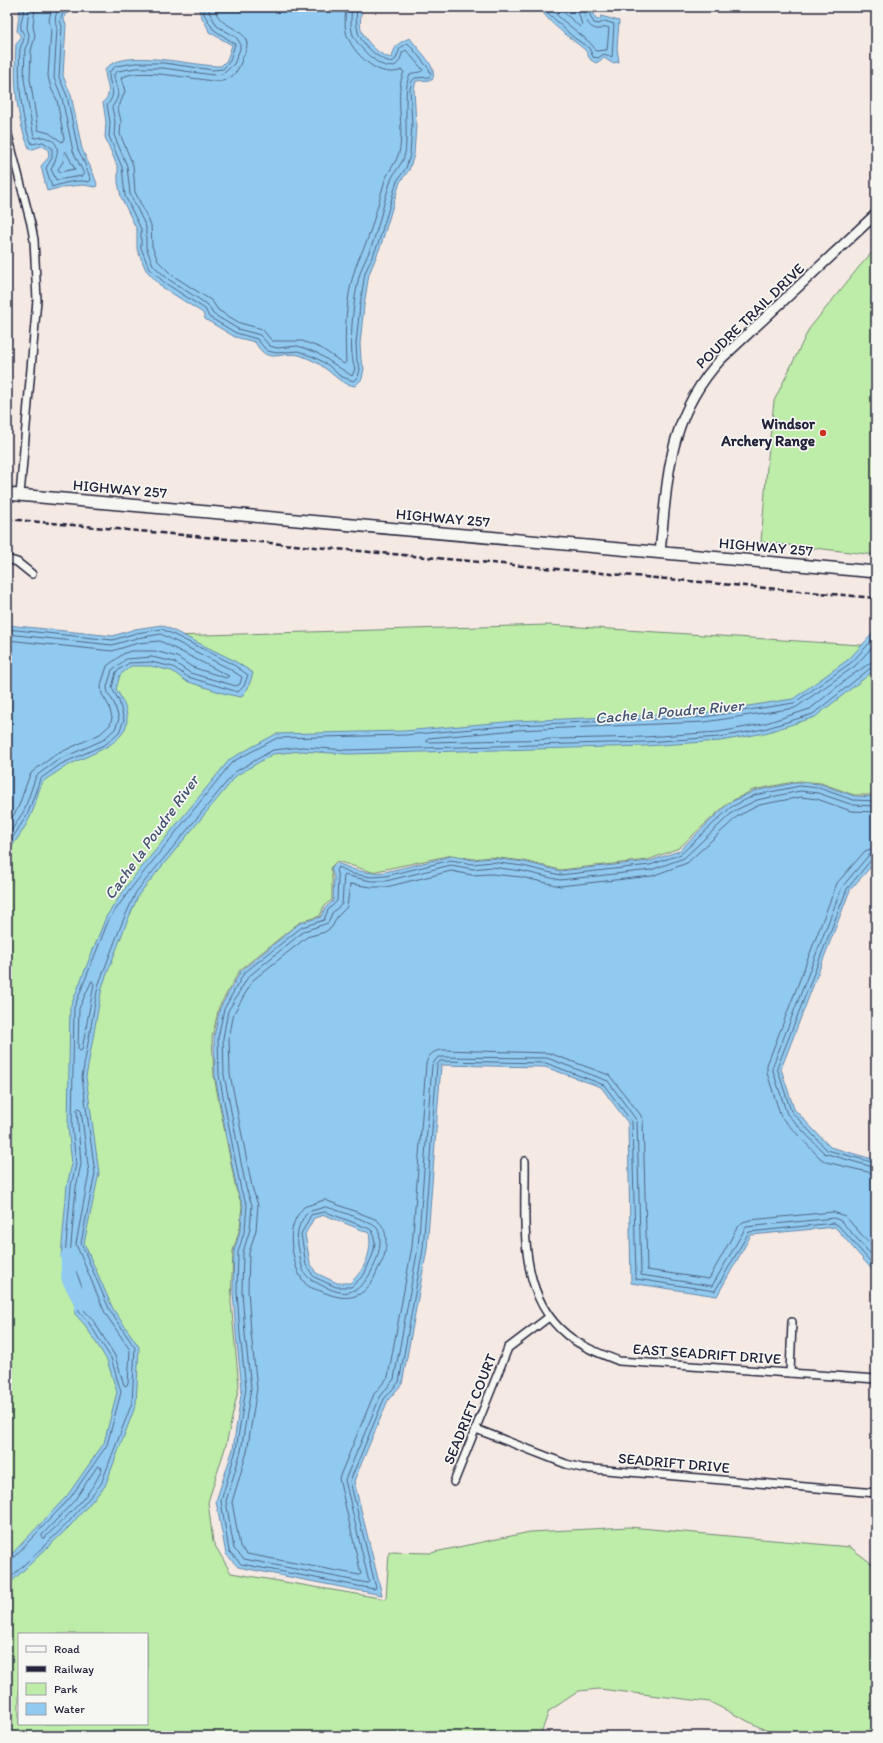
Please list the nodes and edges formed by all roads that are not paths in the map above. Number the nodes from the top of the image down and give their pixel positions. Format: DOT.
graph roads {
  1 [pos="7,131"];
  2 [pos="876,214"];
  3 [pos="7,494"];
  4 [pos="20,495"];
  5 [pos="660,552"];
  6 [pos="7,559"];
  7 [pos="871,572"];
  8 [pos="32,574"];
  9 [pos="525,1161"];
  10 [pos="549,1317"];
  11 [pos="792,1322"];
  12 [pos="790,1373"];
  13 [pos="876,1379"];
  14 [pos="476,1429"];
  15 [pos="454,1482"];
  16 [pos="876,1493"];
  1 -- 4 [label="street"];
  2 -- 5 [label="street, POUDRE TRAIL DRIVE"];
  3 -- 4 [label="main road, HIGHWAY 257"];
  4 -- 5 [label="main road, HIGHWAY 257"];
  5 -- 7 [label="main road, HIGHWAY 257"];
  6 -- 8 [label="street"];
  9 -- 10 [label="street, EAST SEADRIFT DRIVE"];
  10 -- 12 [label="street, EAST SEADRIFT DRIVE"];
  10 -- 14 [label="street, SEADRIFT COURT"];
  11 -- 12 [label="street"];
  12 -- 13 [label="street, EAST SEADRIFT DRIVE"];
  14 -- 15 [label="street, SEADRIFT COURT"];
  14 -- 16 [label="street, SEADRIFT DRIVE"];
}
